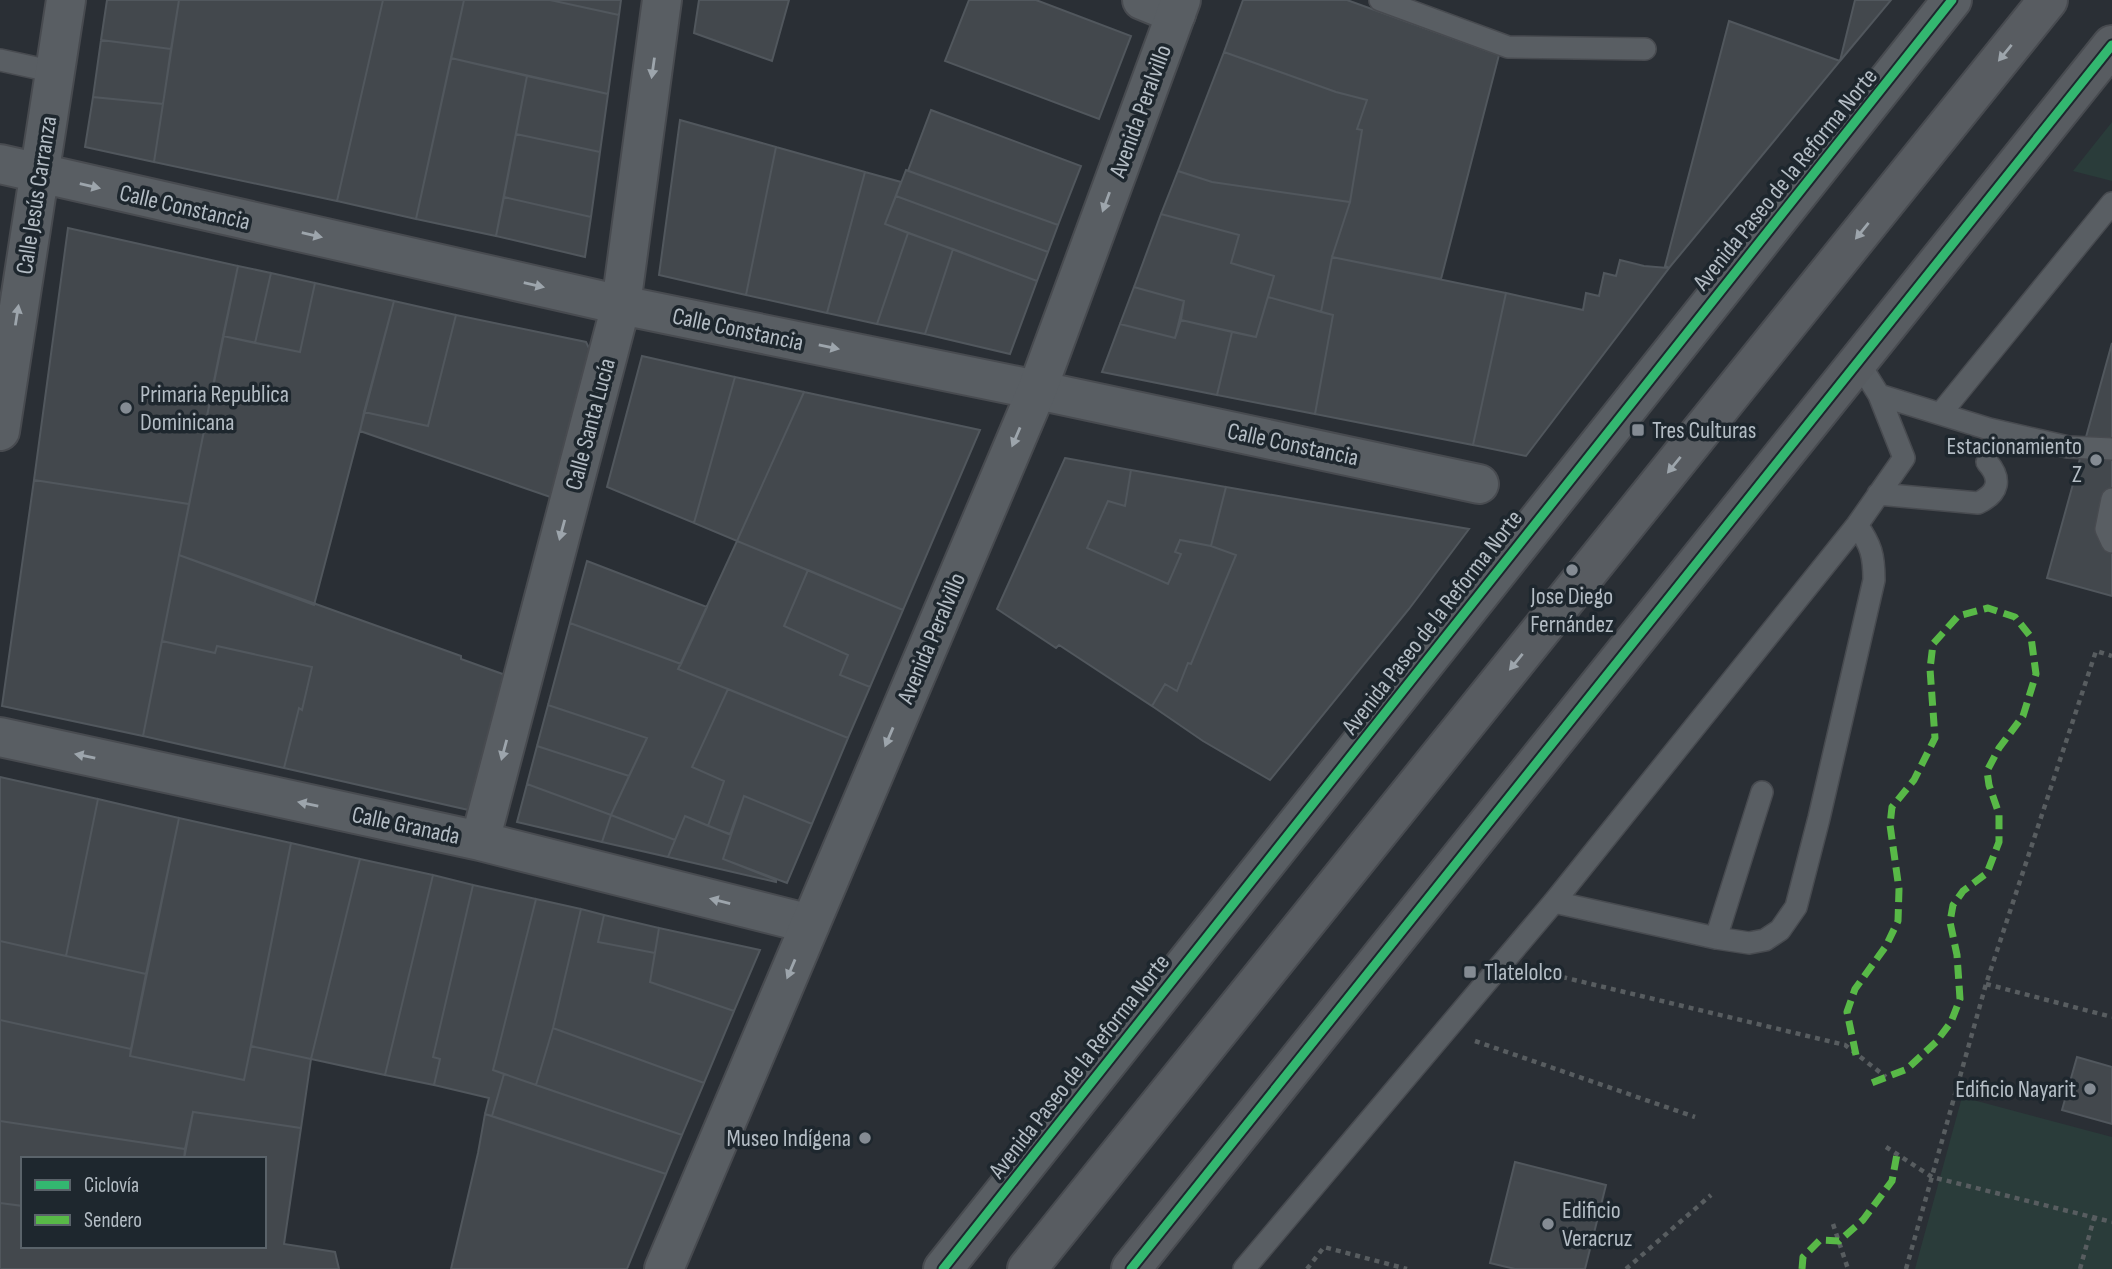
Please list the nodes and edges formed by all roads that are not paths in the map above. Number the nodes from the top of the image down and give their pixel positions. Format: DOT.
graph roads {
  1 [pos="66,0"];
  2 [pos="662,0"];
  3 [pos="1380,0"];
  4 [pos="1952,0"];
  5 [pos="2048,0"];
  6 [pos="1166,5"];
  7 [pos="2112,46"];
  8 [pos="1645,49"];
  9 [pos="0,60"];
  10 [pos="55,72"];
  11 [pos="0,164"];
  12 [pos="38,174"];
  13 [pos="2112,202"];
  14 [pos="621,305"];
  15 [pos="1859,363"];
  16 [pos="1037,390"];
  17 [pos="1879,395"];
  18 [pos="1941,413"];
  19 [pos="0,431"];
  20 [pos="2112,449"];
  21 [pos="1987,462"];
  22 [pos="1479,484"];
  23 [pos="1878,495"];
  24 [pos="2112,499"];
  25 [pos="1857,525"];
  26 [pos="2112,542"];
  27 [pos="0,737"];
  28 [pos="1762,792"];
  29 [pos="480,841"];
  30 [pos="1553,902"];
  31 [pos="810,924"];
  32 [pos="1716,938"];
  33 [pos="664,1269"];
  34 [pos="943,1269"];
  35 [pos="1027,1269"];
  36 [pos="1131,1269"];
  37 [pos="1244,1269"];
  1 -- 10 [label="street, Calle Jesús Carranza"];
  2 -- 14 [label="street, Calle Santa Lucía, one-way"];
  3 -- 8 [label="lane"];
  4 -- 34 [label="street, Avenida Paseo de la Reforma Norte"];
  5 -- 35 [label="main road, one-way"];
  6 -- 16 [label="street, Avenida Peralvillo, one-way"];
  7 -- 15 [label="main road"];
  9 -- 10 [label="lane"];
  10 -- 12 [label="street, Calle Jesús Carranza"];
  11 -- 12 [label="street, Calle Constancia"];
  12 -- 14 [label="street, Calle Constancia, one-way"];
  19 -- 12 [label="street, Calle Jesús Carranza, one-way"];
  13 -- 18 [label="lane"];
  14 -- 16 [label="street, Calle Constancia, one-way"];
  14 -- 29 [label="street, Calle Santa Lucía, one-way"];
  15 -- 17 [label="lane"];
  15 -- 36 [label="main road"];
  16 -- 22 [label="street, Calle Constancia"];
  16 -- 31 [label="street, Avenida Peralvillo, one-way"];
  17 -- 18 [label="lane"];
  17 -- 23 [label="lane"];
  18 -- 20 [label="lane"];
  21 -- 23 [label="lane"];
  23 -- 25 [label="lane"];
  24 -- 26 [label="lane"];
  25 -- 30 [label="lane"];
  25 -- 32 [label="lane"];
  29 -- 27 [label="street, Calle Granada, one-way"];
  28 -- 32 [label="lane"];
  31 -- 29 [label="street, Calle Granada, one-way"];
  30 -- 32 [label="lane"];
  30 -- 37 [label="lane"];
  31 -- 33 [label="street, Avenida Peralvillo, one-way"];
}
